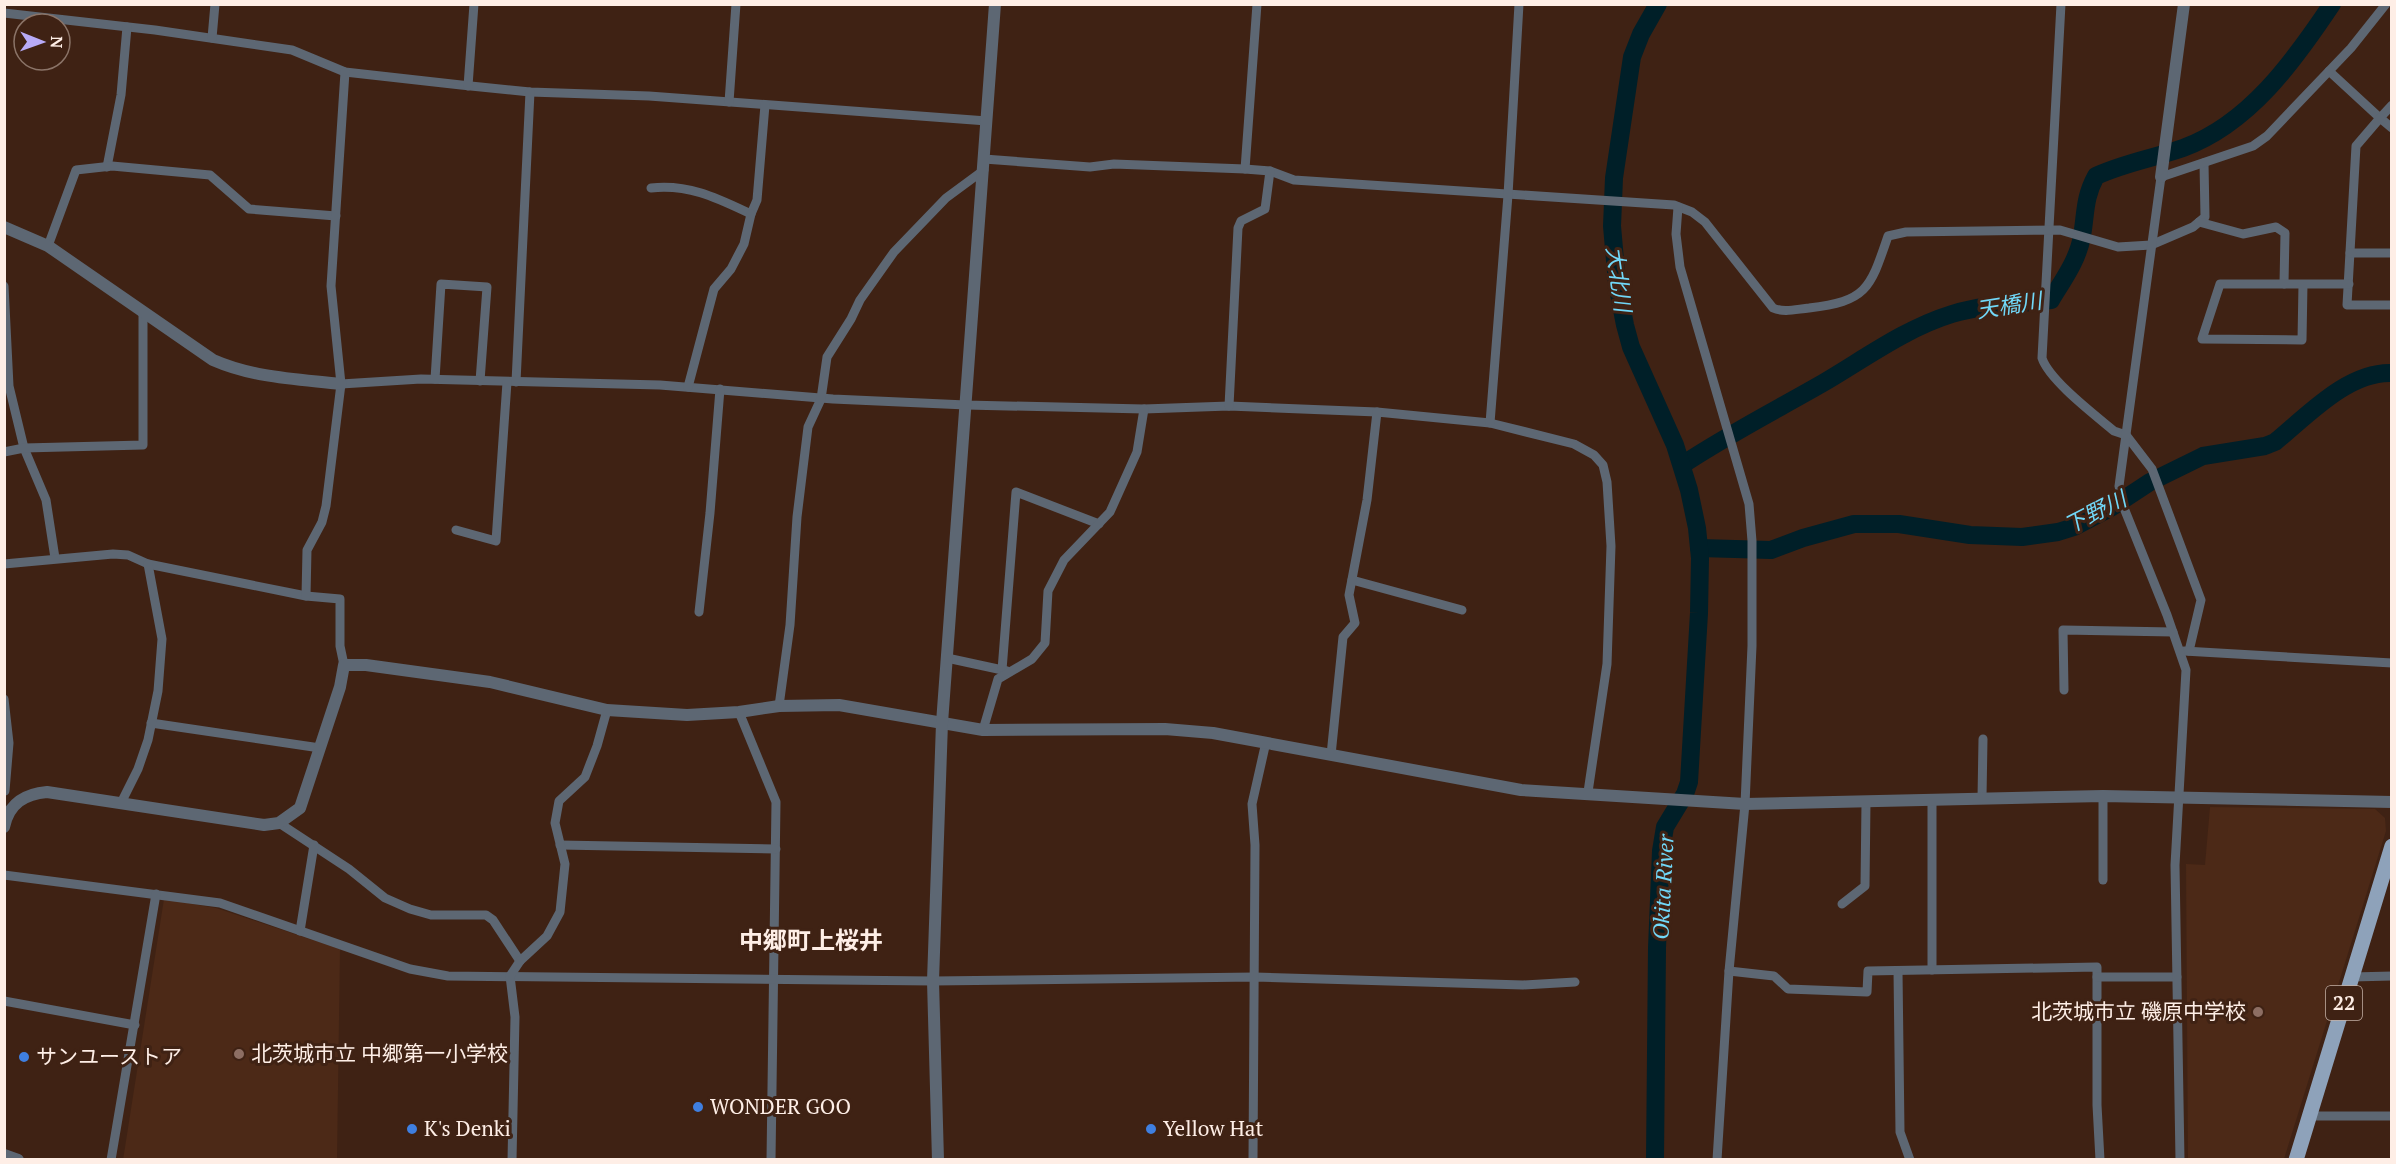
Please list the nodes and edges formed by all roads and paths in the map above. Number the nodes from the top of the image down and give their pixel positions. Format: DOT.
graph roads {
  1 [pos="215,4"];
  2 [pos="474,4"];
  3 [pos="736,4"];
  4 [pos="995,4"];
  5 [pos="1257,4"];
  6 [pos="1519,4"];
  7 [pos="2061,4"];
  8 [pos="2184,4"];
  9 [pos="2386,4"];
  10 [pos="4,12"];
  11 [pos="127,27"];
  12 [pos="212,38"];
  13 [pos="2329,71"];
  14 [pos="345,72"];
  15 [pos="468,86"];
  16 [pos="530,92"];
  17 [pos="729,102"];
  18 [pos="765,105"];
  19 [pos="2391,105"];
  20 [pos="2380,118"];
  21 [pos="987,121"];
  22 [pos="2391,128"];
  23 [pos="2204,163"];
  24 [pos="984,165"];
  25 [pos="107,167"];
  26 [pos="1245,169"];
  27 [pos="1270,171"];
  28 [pos="2161,177"];
  29 [pos="651,188"];
  30 [pos="1508,195"];
  31 [pos="1676,206"];
  32 [pos="751,214"];
  33 [pos="336,216"];
  34 [pos="2199,222"];
  35 [pos="4,227"];
  36 [pos="2049,230"];
  37 [pos="2151,245"];
  38 [pos="48,246"];
  39 [pos="2350,253"];
  40 [pos="2391,253"];
  41 [pos="2284,284"];
  42 [pos="2303,284"];
  43 [pos="2349,284"];
  44 [pos="4,286"];
  45 [pos="2391,305"];
  46 [pos="143,313"];
  47 [pos="435,379"];
  48 [pos="480,381"];
  49 [pos="511,382"];
  50 [pos="340,384"];
  51 [pos="7,386"];
  52 [pos="688,387"];
  53 [pos="720,389"];
  54 [pos="821,398"];
  55 [pos="966,405"];
  56 [pos="1229,406"];
  57 [pos="1144,409"];
  58 [pos="1377,412"];
  59 [pos="1490,423"];
  60 [pos="2126,435"];
  61 [pos="24,448"];
  62 [pos="4,452"];
  63 [pos="1099,524"];
  64 [pos="456,530"];
  65 [pos="56,558"];
  66 [pos="4,564"];
  67 [pos="148,564"];
  68 [pos="1352,580"];
  69 [pos="306,596"];
  70 [pos="1462,610"];
  71 [pos="699,612"];
  72 [pos="2173,632"];
  73 [pos="2184,651"];
  74 [pos="946,658"];
  75 [pos="2391,663"];
  76 [pos="344,665"];
  77 [pos="1007,671"];
  78 [pos="2064,690"];
  79 [pos="4,699"];
  80 [pos="779,706"];
  81 [pos="607,710"];
  82 [pos="739,712"];
  83 [pos="151,723"];
  84 [pos="942,723"];
  85 [pos="982,730"];
  86 [pos="1983,739"];
  87 [pos="1266,742"];
  88 [pos="320,748"];
  89 [pos="1331,754"];
  90 [pos="5,791"];
  91 [pos="1594,793"];
  92 [pos="2103,796"];
  93 [pos="1982,798"];
  94 [pos="2180,798"];
  95 [pos="1932,800"];
  96 [pos="1866,802"];
  97 [pos="2391,802"];
  98 [pos="16,803"];
  99 [pos="121,803"];
  100 [pos="1741,803"];
  101 [pos="279,823"];
  102 [pos="4,827"];
  103 [pos="314,845"];
  104 [pos="560,845"];
  105 [pos="2391,846"];
  106 [pos="776,849"];
  107 [pos="4,875"];
  108 [pos="2103,880"];
  109 [pos="156,894"];
  110 [pos="1842,904"];
  111 [pos="300,931"];
  112 [pos="520,961"];
  113 [pos="1898,970"];
  114 [pos="1932,970"];
  115 [pos="1729,971"];
  116 [pos="510,976"];
  117 [pos="2352,976"];
  118 [pos="2391,976"];
  119 [pos="1255,977"];
  120 [pos="2097,977"];
  121 [pos="2177,977"];
  122 [pos="774,980"];
  123 [pos="933,981"];
  124 [pos="1575,982"];
  125 [pos="4,1001"];
  126 [pos="135,1025"];
  127 [pos="2310,1116"];
  128 [pos="2391,1116"];
  129 [pos="4,1155"];
  130 [pos="18,1160"];
  131 [pos="111,1160"];
  132 [pos="512,1160"];
  133 [pos="771,1160"];
  134 [pos="938,1160"];
  135 [pos="1253,1160"];
  136 [pos="1718,1160"];
  137 [pos="1910,1160"];
  138 [pos="2100,1160"];
  139 [pos="2180,1160"];
  140 [pos="2296,1160"];
  1 -- 12 [label="street"];
  2 -- 15 [label="street"];
  3 -- 17 [label="street"];
  4 -- 21 [label="street"];
  5 -- 26 [label="street"];
  6 -- 30 [label="street"];
  7 -- 36 [label="street"];
  8 -- 28 [label="street"];
  9 -- 13 [label="street"];
  10 -- 11 [label="street"];
  11 -- 12 [label="street"];
  11 -- 25 [label="street"];
  12 -- 14 [label="street"];
  13 -- 20 [label="street"];
  13 -- 23 [label="street"];
  14 -- 15 [label="street"];
  14 -- 33 [label="street"];
  15 -- 16 [label="street"];
  16 -- 17 [label="street"];
  16 -- 49 [label="street"];
  17 -- 18 [label="street"];
  18 -- 21 [label="street"];
  18 -- 32 [label="street"];
  19 -- 20 [label="street"];
  20 -- 22 [label="street"];
  20 -- 39 [label="street"];
  21 -- 24 [label="street"];
  23 -- 28 [label="street"];
  23 -- 34 [label="street"];
  24 -- 26 [label="street"];
  24 -- 54 [label="street"];
  24 -- 55 [label="street"];
  25 -- 33 [label="street"];
  25 -- 38 [label="street"];
  26 -- 27 [label="street"];
  27 -- 30 [label="street"];
  27 -- 56 [label="street"];
  28 -- 37 [label="street"];
  29 -- 32 [label="street"];
  30 -- 31 [label="street"];
  30 -- 59 [label="street"];
  31 -- 36 [label="street"];
  31 -- 100 [label="street"];
  32 -- 52 [label="street"];
  33 -- 50 [label="street"];
  34 -- 37 [label="street"];
  34 -- 41 [label="street"];
  35 -- 38 [label="street"];
  36 -- 37 [label="street"];
  36 -- 60 [label="street"];
  37 -- 60 [label="street"];
  38 -- 46 [label="street"];
  39 -- 40 [label="street"];
  39 -- 43 [label="street"];
  41 -- 42 [label="street"];
  41 -- 42 [label="street"];
  42 -- 43 [label="street"];
  43 -- 45 [label="street"];
  44 -- 51 [label="street"];
  46 -- 50 [label="street"];
  46 -- 61 [label="street"];
  47 -- 48 [label="street"];
  47 -- 48 [label="street"];
  47 -- 50 [label="street"];
  48 -- 49 [label="street"];
  49 -- 52 [label="street"];
  49 -- 64 [label="street"];
  50 -- 69 [label="street"];
  51 -- 61 [label="street"];
  52 -- 53 [label="street"];
  53 -- 54 [label="street"];
  53 -- 71 [label="street"];
  54 -- 55 [label="street"];
  54 -- 80 [label="street"];
  55 -- 57 [label="street"];
  55 -- 74 [label="street"];
  56 -- 57 [label="street"];
  56 -- 58 [label="street"];
  57 -- 63 [label="street"];
  58 -- 59 [label="street"];
  58 -- 68 [label="street"];
  59 -- 91 [label="street"];
  60 -- 72 [label="street"];
  60 -- 73 [label="street"];
  61 -- 62 [label="street"];
  61 -- 65 [label="street"];
  63 -- 77 [label="street"];
  63 -- 77 [label="street"];
  65 -- 66 [label="street"];
  65 -- 67 [label="street"];
  67 -- 69 [label="street"];
  67 -- 83 [label="street"];
  68 -- 70 [label="street"];
  68 -- 89 [label="street"];
  69 -- 76 [label="street"];
  72 -- 73 [label="street"];
  72 -- 78 [label="street"];
  73 -- 75 [label="street"];
  73 -- 94 [label="street"];
  74 -- 77 [label="street"];
  74 -- 84 [label="street"];
  76 -- 81 [label="street"];
  76 -- 88 [label="street"];
  77 -- 85 [label="street"];
  79 -- 90 [label="street"];
  80 -- 82 [label="street"];
  80 -- 84 [label="street"];
  81 -- 82 [label="street"];
  81 -- 104 [label="street"];
  82 -- 106 [label="street"];
  83 -- 88 [label="street"];
  83 -- 99 [label="street"];
  84 -- 85 [label="street"];
  84 -- 123 [label="street"];
  85 -- 87 [label="street"];
  86 -- 93 [label="street"];
  87 -- 89 [label="street"];
  87 -- 119 [label="street"];
  88 -- 101 [label="street"];
  89 -- 91 [label="street"];
  90 -- 98 [label="street"];
  91 -- 100 [label="street"];
  92 -- 93 [label="street"];
  92 -- 94 [label="street"];
  92 -- 108 [label="street"];
  93 -- 95 [label="street"];
  94 -- 97 [label="street"];
  94 -- 121 [label="street"];
  95 -- 96 [label="street"];
  95 -- 114 [label="street"];
  96 -- 100 [label="street"];
  96 -- 110 [label="street"];
  98 -- 99 [label="street"];
  98 -- 102 [label="street"];
  99 -- 101 [label="street"];
  100 -- 115 [label="street"];
  101 -- 103 [label="street"];
  103 -- 111 [label="street"];
  103 -- 112 [label="street"];
  104 -- 106 [label="street"];
  104 -- 112 [label="street"];
  105 -- 117 [label="main road, 22"];
  106 -- 122 [label="street"];
  107 -- 109 [label="street"];
  109 -- 111 [label="street"];
  109 -- 126 [label="street"];
  111 -- 116 [label="street"];
  112 -- 116 [label="street"];
  113 -- 114 [label="street"];
  113 -- 115 [label="street"];
  113 -- 137 [label="street"];
  114 -- 120 [label="street"];
  115 -- 136 [label="street"];
  116 -- 122 [label="street"];
  116 -- 132 [label="street"];
  117 -- 118 [label="street"];
  117 -- 127 [label="main road, 22"];
  119 -- 123 [label="street"];
  119 -- 124 [label="street"];
  119 -- 135 [label="street"];
  120 -- 121 [label="street"];
  120 -- 138 [label="street"];
  121 -- 139 [label="street"];
  122 -- 123 [label="street"];
  122 -- 133 [label="street"];
  123 -- 134 [label="street"];
  125 -- 126 [label="street"];
  126 -- 131 [label="street"];
  127 -- 128 [label="street"];
  127 -- 140 [label="main road, 22"];
  129 -- 130 [label="street"];
}
